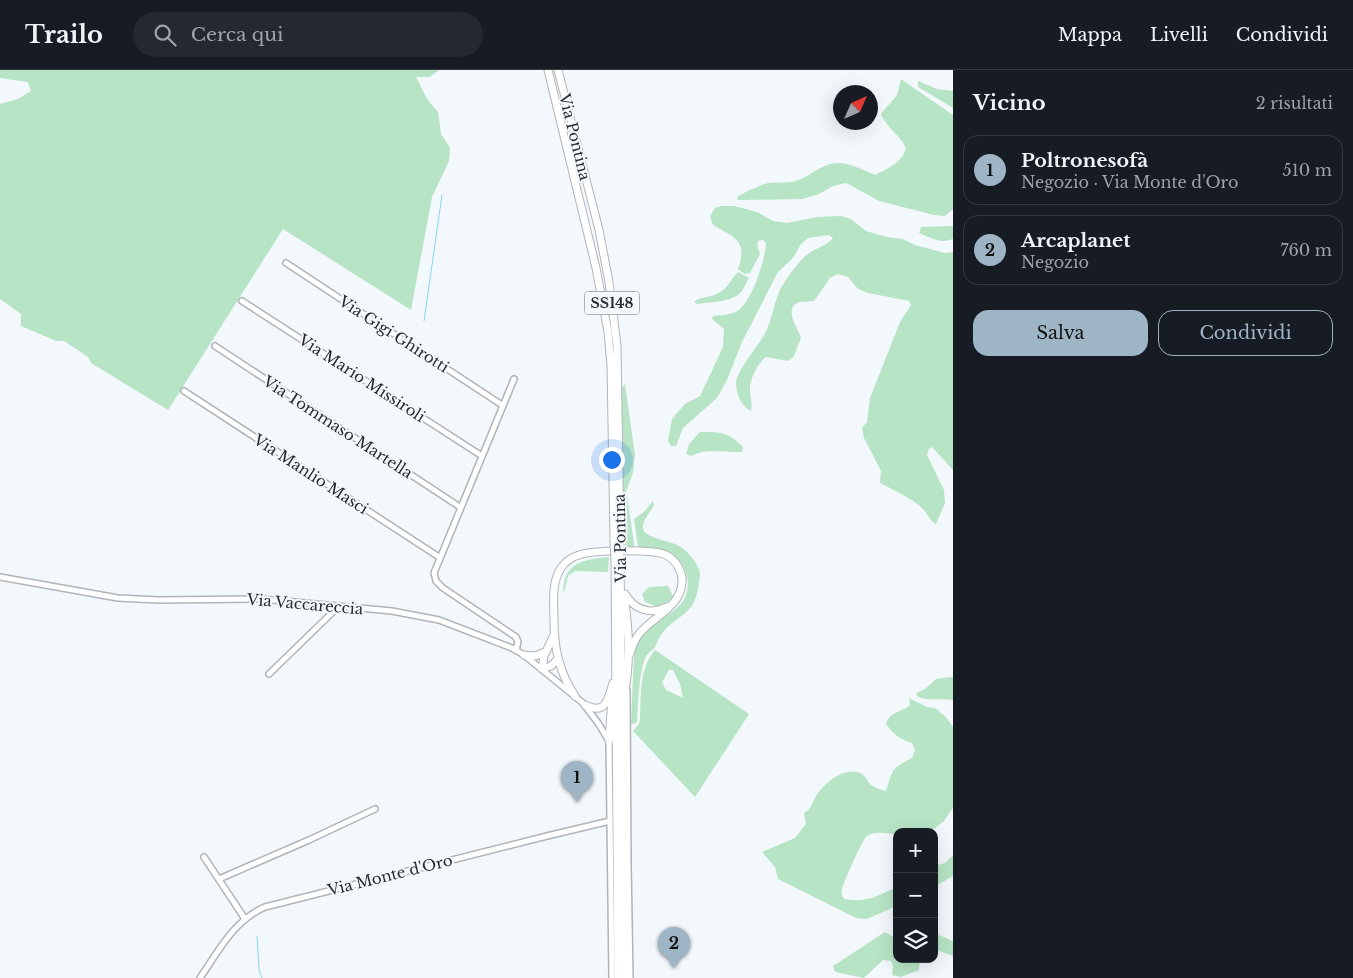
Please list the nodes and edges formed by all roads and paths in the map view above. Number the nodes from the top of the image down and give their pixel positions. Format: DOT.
graph roads {
  1 [pos="548,70"];
  2 [pos="558,70"];
  3 [pos="286,263"];
  4 [pos="242,301"];
  5 [pos="215,346"];
  6 [pos="514,379"];
  7 [pos="184,391"];
  8 [pos="502,405"];
  9 [pos="482,456"];
  10 [pos="460,507"];
  11 [pos="617,541"];
  12 [pos="439,557"];
  13 [pos="618,563"];
  14 [pos="0,577"];
  15 [pos="623,590"];
  16 [pos="672,605"];
  17 [pos="339,606"];
  18 [pos="554,634"];
  19 [pos="516,650"];
  20 [pos="545,652"];
  21 [pos="630,654"];
  22 [pos="524,655"];
  23 [pos="558,659"];
  24 [pos="542,669"];
  25 [pos="270,674"];
  26 [pos="615,676"];
  27 [pos="628,676"];
  28 [pos="575,696"];
  29 [pos="585,705"];
  30 [pos="621,709"];
  31 [pos="609,741"];
  32 [pos="375,809"];
  33 [pos="610,821"];
  34 [pos="204,856"];
  35 [pos="219,879"];
  36 [pos="245,919"];
  37 [pos="200,978"];
  38 [pos="612,978"];
  39 [pos="618,978"];
  40 [pos="625,978"];
  41 [pos="630,978"];
  1 -- 11 [label="highway, Via Pontina / SS148"];
  2 -- 11 [label="highway, Via Pontina / SS148"];
  3 -- 8 [label="street, Via Gigi Ghirotti"];
  4 -- 9 [label="street, Via Mario Missiroli"];
  5 -- 10 [label="street, Via Tommaso Martella"];
  6 -- 8 [label="street"];
  7 -- 12 [label="street, Via Manlio Masci"];
  8 -- 9 [label="street"];
  9 -- 10 [label="street"];
  10 -- 12 [label="street"];
  11 -- 13 [label="highway, Via Pontina / SS148, bridge"];
  12 -- 19 [label="street"];
  13 -- 15 [label="highway"];
  13 -- 26 [label="highway, Via Pontina / SS148"];
  13 -- 30 [label="highway, Via Pontina / SS148"];
  14 -- 17 [label="street, Via Vaccareccia"];
  15 -- 16 [label="highway"];
  15 -- 21 [label="highway"];
  16 -- 18 [label="highway"];
  16 -- 21 [label="highway"];
  17 -- 19 [label="street, Via Vaccareccia"];
  17 -- 25 [label="street"];
  18 -- 20 [label="highway"];
  18 -- 23 [label="highway"];
  19 -- 22 [label="street, Via Vaccareccia"];
  20 -- 22 [label="highway"];
  20 -- 24 [label="highway"];
  21 -- 27 [label="highway"];
  22 -- 24 [label="street, Via Vaccareccia"];
  23 -- 24 [label="highway"];
  23 -- 28 [label="highway"];
  24 -- 28 [label="street, Via Vaccareccia"];
  26 -- 29 [label="highway"];
  26 -- 31 [label="highway"];
  26 -- 39 [label="highway, Via Pontina / SS148"];
  27 -- 30 [label="highway"];
  27 -- 41 [label="street"];
  28 -- 29 [label="street, Via Vaccareccia"];
  29 -- 31 [label="street, Via Vaccareccia"];
  30 -- 40 [label="highway, Via Pontina / SS148"];
  31 -- 33 [label="street"];
  32 -- 35 [label="street"];
  33 -- 36 [label="street, Via Monte d'Oro"];
  33 -- 38 [label="street"];
  34 -- 35 [label="street"];
  35 -- 36 [label="street"];
  36 -- 37 [label="street, Via Monte d'Oro"];
}
